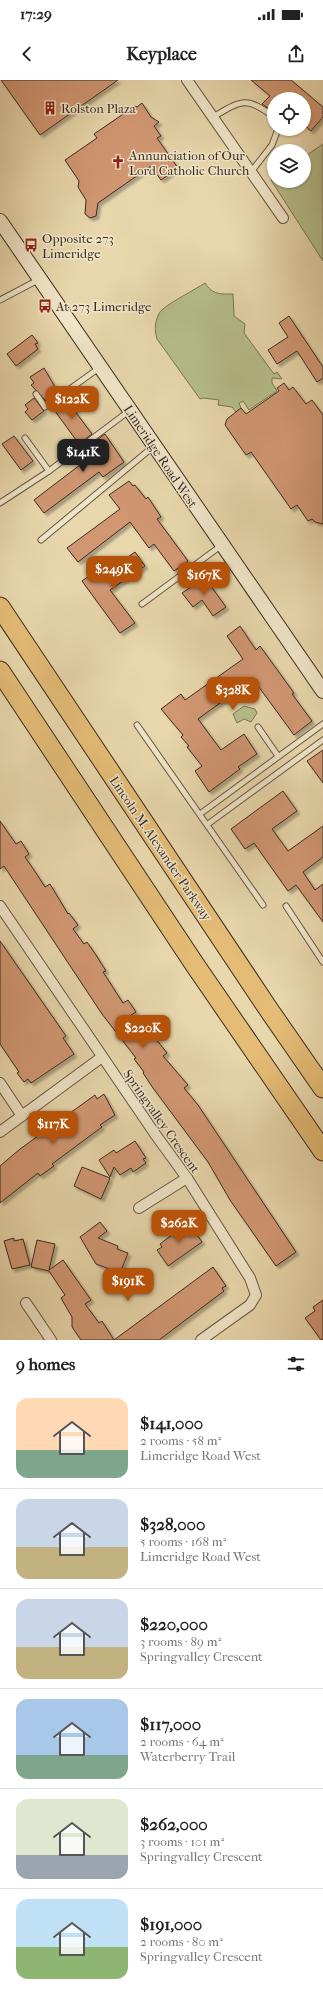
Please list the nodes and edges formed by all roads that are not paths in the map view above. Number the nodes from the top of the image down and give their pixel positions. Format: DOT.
graph roads {
  1 [pos="187,80"];
  2 [pos="267,112"];
  3 [pos="212,117"];
  4 [pos="275,136"];
  5 [pos="251,172"];
  6 [pos="283,218"];
  7 [pos="2,228"];
  8 [pos="40,279"];
  9 [pos="0,300"];
  10 [pos="100,368"];
  11 [pos="36,394"];
  12 [pos="130,410"];
  13 [pos="24,438"];
  14 [pos="154,446"];
  15 [pos="49,471"];
  16 [pos="0,503"];
  17 [pos="41,540"];
  18 [pos="222,545"];
  19 [pos="142,604"];
  20 [pos="0,608"];
  21 [pos="0,671"];
  22 [pos="323,691"];
  23 [pos="323,724"];
  24 [pos="137,725"];
  25 [pos="258,727"];
  26 [pos="323,740"];
  27 [pos="278,756"];
  28 [pos="200,814"];
  29 [pos="208,824"];
  30 [pos="263,905"];
  31 [pos="0,906"];
  32 [pos="286,906"];
  33 [pos="323,962"];
  34 [pos="102,1057"];
  35 [pos="0,1083"];
  36 [pos="323,1088"];
  37 [pos="22,1116"];
  38 [pos="0,1132"];
  39 [pos="323,1151"];
  40 [pos="187,1178"];
  41 [pos="139,1208"];
  42 [pos="26,1303"];
  43 [pos="51,1340"];
  44 [pos="201,1340"];
  1 -- 3 [label="street"];
  2 -- 3 [label="lane"];
  3 -- 5 [label="street"];
  4 -- 5 [label="lane"];
  5 -- 6 [label="street"];
  7 -- 8 [label="street, Limeridge Road West"];
  8 -- 9 [label="lane"];
  8 -- 10 [label="street, Limeridge Road West"];
  10 -- 11 [label="lane"];
  10 -- 12 [label="street, Limeridge Road West"];
  12 -- 14 [label="street, Limeridge Road West"];
  12 -- 15 [label="lane"];
  13 -- 15 [label="lane"];
  14 -- 17 [label="lane"];
  14 -- 18 [label="street, Limeridge Road West"];
  15 -- 16 [label="lane"];
  18 -- 19 [label="lane"];
  18 -- 22 [label="street, Limeridge Road West"];
  20 -- 36 [label="highway, Lincoln M. Alexander Parkway"];
  21 -- 39 [label="highway"];
  23 -- 27 [label="lane"];
  24 -- 28 [label="lane"];
  25 -- 27 [label="lane"];
  26 -- 29 [label="lane"];
  27 -- 28 [label="lane"];
  28 -- 29 [label="lane"];
  29 -- 30 [label="lane"];
  31 -- 34 [label="street, Springvalley Crescent"];
  32 -- 33 [label="lane"];
  34 -- 37 [label="street"];
  34 -- 40 [label="street, Springvalley Crescent"];
  35 -- 37 [label="street"];
  37 -- 38 [label="street"];
  40 -- 41 [label="street"];
  40 -- 44 [label="street, Springvalley Crescent"];
  42 -- 43 [label="street"];
}
